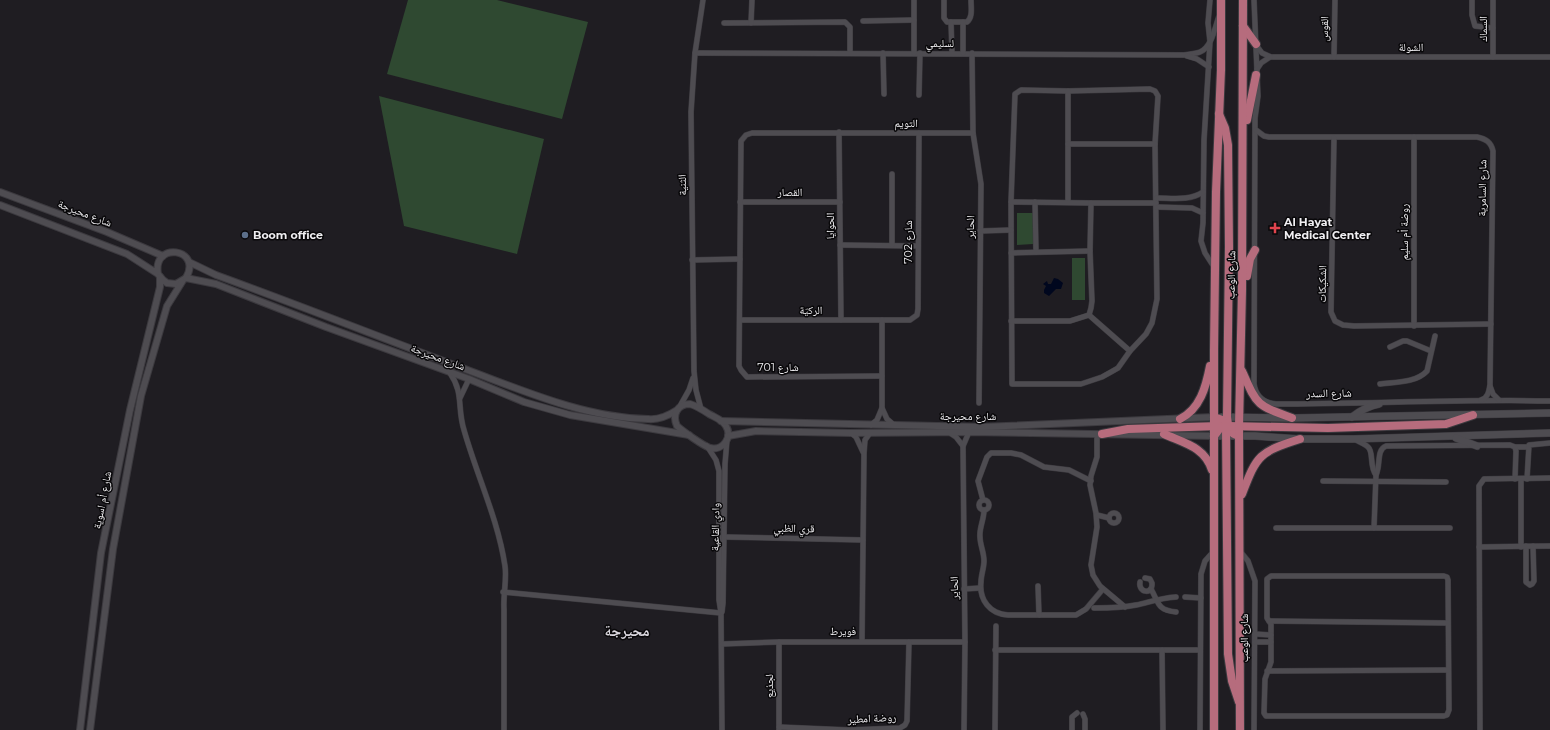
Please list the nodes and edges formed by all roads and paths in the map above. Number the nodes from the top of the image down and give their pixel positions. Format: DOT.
graph roads {
  1 [pos="703,0"];
  2 [pos="752,0"];
  3 [pos="914,0"];
  4 [pos="944,0"];
  5 [pos="972,0"];
  6 [pos="1210,0"];
  7 [pos="1221,0"];
  8 [pos="1243,0"];
  9 [pos="1254,0"];
  10 [pos="1335,0"];
  11 [pos="1472,0"];
  12 [pos="1493,0"];
  13 [pos="1221,11"];
  14 [pos="914,20"];
  15 [pos="864,21"];
  16 [pos="751,22"];
  17 [pos="952,22"];
  18 [pos="963,22"];
  19 [pos="724,23"];
  20 [pos="1243,26"];
  21 [pos="1493,28"];
  22 [pos="1210,42"];
  23 [pos="1256,44"];
  24 [pos="695,53"];
  25 [pos="850,53"];
  26 [pos="883,53"];
  27 [pos="917,53"];
  28 [pos="952,53"];
  29 [pos="963,53"];
  30 [pos="972,53"];
  31 [pos="1184,55"];
  32 [pos="1271,57"];
  33 [pos="1334,57"];
  34 [pos="1494,57"];
  35 [pos="1550,57"];
  36 [pos="1208,67"];
  37 [pos="1256,74"];
  38 [pos="1068,91"];
  39 [pos="884,94"];
  40 [pos="919,95"];
  41 [pos="1218,112"];
  42 [pos="1256,130"];
  43 [pos="839,132"];
  44 [pos="919,133"];
  45 [pos="973,133"];
  46 [pos="1269,137"];
  47 [pos="1414,137"];
  48 [pos="1243,138"];
  49 [pos="1334,138"];
  50 [pos="1068,144"];
  51 [pos="1155,144"];
  52 [pos="1255,148"];
  53 [pos="892,174"];
  54 [pos="0,192"];
  55 [pos="1203,192"];
  56 [pos="740,202"];
  57 [pos="840,202"];
  58 [pos="1011,202"];
  59 [pos="1035,202"];
  60 [pos="1068,202"];
  61 [pos="1156,202"];
  62 [pos="1090,203"];
  63 [pos="0,206"];
  64 [pos="1203,213"];
  65 [pos="1011,230"];
  66 [pos="980,231"];
  67 [pos="840,245"];
  68 [pos="892,246"];
  69 [pos="918,246"];
  70 [pos="1255,250"];
  71 [pos="1090,251"];
  72 [pos="1036,252"];
  73 [pos="1011,253"];
  74 [pos="163,256"];
  75 [pos="740,259"];
  76 [pos="692,260"];
  77 [pos="189,262"];
  78 [pos="1216,272"];
  79 [pos="159,275"];
  80 [pos="184,280"];
  81 [pos="1242,290"];
  82 [pos="1089,315"];
  83 [pos="740,320"];
  84 [pos="841,320"];
  85 [pos="882,320"];
  86 [pos="1011,321"];
  87 [pos="1491,324"];
  88 [pos="1414,326"];
  89 [pos="1436,326"];
  90 [pos="1390,347"];
  91 [pos="1214,350"];
  92 [pos="1130,351"];
  93 [pos="1431,351"];
  94 [pos="1240,368"];
  95 [pos="694,371"];
  96 [pos="450,372"];
  97 [pos="472,372"];
  98 [pos="882,376"];
  99 [pos="469,379"];
  100 [pos="1380,384"];
  101 [pos="1490,385"];
  102 [pos="459,399"];
  103 [pos="1479,400"];
  104 [pos="1499,400"];
  105 [pos="1550,401"];
  106 [pos="980,403"];
  107 [pos="1379,404"];
  108 [pos="882,408"];
  109 [pos="678,409"];
  110 [pos="701,409"];
  111 [pos="1550,413"];
  112 [pos="1473,415"];
  113 [pos="1214,417"];
  114 [pos="1239,417"];
  115 [pos="1352,417"];
  116 [pos="1292,418"];
  117 [pos="1180,419"];
  118 [pos="721,421"];
  119 [pos="1227,424"];
  120 [pos="870,425"];
  121 [pos="896,426"];
  122 [pos="1214,426"];
  123 [pos="1239,426"];
  124 [pos="950,432"];
  125 [pos="969,432"];
  126 [pos="851,433"];
  127 [pos="870,433"];
  128 [pos="1550,433"];
  129 [pos="1100,434"];
  130 [pos="1164,434"];
  131 [pos="689,435"];
  132 [pos="1214,436"];
  133 [pos="1226,436"];
  134 [pos="1239,436"];
  135 [pos="1452,436"];
  136 [pos="728,438"];
  137 [pos="1300,439"];
  138 [pos="1353,439"];
  139 [pos="1550,443"];
  140 [pos="707,446"];
  141 [pos="963,446"];
  142 [pos="1478,446"];
  143 [pos="1515,447"];
  144 [pos="1528,447"];
  145 [pos="864,453"];
  146 [pos="1376,475"];
  147 [pos="1550,478"];
  148 [pos="1518,479"];
  149 [pos="1527,479"];
  150 [pos="1091,481"];
  151 [pos="1214,481"];
  152 [pos="1323,481"];
  153 [pos="1376,481"];
  154 [pos="1446,482"];
  155 [pos="1240,498"];
  156 [pos="1097,515"];
  157 [pos="1109,518"];
  158 [pos="1276,528"];
  159 [pos="1374,528"];
  160 [pos="1450,528"];
  161 [pos="725,537"];
  162 [pos="863,540"];
  163 [pos="1533,546"];
  164 [pos="1550,546"];
  165 [pos="1479,547"];
  166 [pos="1524,547"];
  167 [pos="1239,550"];
  168 [pos="1214,551"];
  169 [pos="1038,586"];
  170 [pos="964,588"];
  171 [pos="980,588"];
  172 [pos="1103,589"];
  173 [pos="1151,589"];
  174 [pos="503,592"];
  175 [pos="1176,597"];
  176 [pos="1185,597"];
  177 [pos="1200,598"];
  178 [pos="1156,599"];
  179 [pos="1125,607"];
  180 [pos="1094,608"];
  181 [pos="1176,612"];
  182 [pos="721,613"];
  183 [pos="1039,615"];
  184 [pos="1269,621"];
  185 [pos="1448,623"];
  186 [pos="996,626"];
  187 [pos="1255,634"];
  188 [pos="1271,635"];
  189 [pos="862,641"];
  190 [pos="779,642"];
  191 [pos="908,642"];
  192 [pos="965,642"];
  193 [pos="1255,642"];
  194 [pos="1271,642"];
  195 [pos="722,644"];
  196 [pos="995,650"];
  197 [pos="1162,650"];
  198 [pos="1200,650"];
  199 [pos="1448,670"];
  200 [pos="1267,671"];
  201 [pos="1240,706"];
  202 [pos="779,729"];
  203 [pos="80,730"];
  204 [pos="90,730"];
  205 [pos="504,730"];
  206 [pos="722,730"];
  207 [pos="849,730"];
  208 [pos="964,730"];
  209 [pos="995,730"];
  210 [pos="1072,730"];
  211 [pos="1085,730"];
  212 [pos="1163,730"];
  213 [pos="1200,730"];
  214 [pos="1214,730"];
  215 [pos="1240,730"];
  216 [pos="1254,730"];
  217 [pos="1480,730"];
  1 -- 24 [label="street, الثنية"];
  2 -- 16 [label="street"];
  3 -- 14 [label="street"];
  4 -- 17 [label="street"];
  5 -- 18 [label="street"];
  6 -- 22 [label="street, شارع الوعب"];
  7 -- 13 [label="main road, شارع الوعب"];
  8 -- 20 [label="main road, شارع الوعب"];
  9 -- 23 [label="street"];
  10 -- 33 [label="street, القوس"];
  11 -- 21 [label="street"];
  12 -- 21 [label="street, السماك"];
  13 -- 22 [label="street"];
  13 -- 41 [label="main road, شارع الوعب"];
  14 -- 15 [label="street"];
  14 -- 27 [label="street"];
  16 -- 19 [label="street"];
  16 -- 25 [label="street"];
  17 -- 18 [label="street"];
  17 -- 28 [label="street"];
  18 -- 29 [label="street"];
  20 -- 23 [label="main road"];
  20 -- 48 [label="main road, شارع الوعب"];
  21 -- 34 [label="street, السماك"];
  22 -- 31 [label="street, لسليمي"];
  22 -- 36 [label="street, شارع الوعب"];
  23 -- 32 [label="street"];
  23 -- 37 [label="street"];
  24 -- 25 [label="street, لسليمي"];
  24 -- 76 [label="street, الثنية"];
  25 -- 26 [label="street, لسليمي"];
  26 -- 27 [label="street, لسليمي"];
  26 -- 39 [label="street"];
  27 -- 28 [label="street, لسليمي"];
  27 -- 40 [label="street"];
  28 -- 29 [label="street, لسليمي"];
  29 -- 30 [label="street, لسليمي"];
  30 -- 31 [label="street, لسليمي"];
  30 -- 45 [label="street, الحاير"];
  31 -- 36 [label="street, لسليمي"];
  32 -- 33 [label="street, الشولة"];
  32 -- 37 [label="street"];
  33 -- 34 [label="street, الشولة"];
  34 -- 35 [label="street, الشولة"];
  36 -- 55 [label="street, شارع الوعب"];
  37 -- 42 [label="street"];
  37 -- 48 [label="main road"];
  38 -- 50 [label="street"];
  38 -- 51 [label="street"];
  38 -- 58 [label="street"];
  41 -- 78 [label="main road, شارع الوعب"];
  41 -- 119 [label="main road"];
  42 -- 46 [label="street, شارع السامرية"];
  42 -- 52 [label="street"];
  43 -- 44 [label="street, التويم"];
  43 -- 56 [label="street, شارع 701"];
  43 -- 57 [label="street, الحوايا"];
  44 -- 45 [label="street, التويم"];
  44 -- 69 [label="street, شارع 702"];
  45 -- 66 [label="street, الحاير"];
  46 -- 49 [label="street, شارع السامرية"];
  46 -- 52 [label="street"];
  47 -- 49 [label="street, شارع السامرية"];
  47 -- 87 [label="street, شارع السامرية"];
  47 -- 88 [label="street, روضة أم سليم"];
  48 -- 81 [label="main road, شارع الوعب"];
  49 -- 88 [label="street, الشكيكات"];
  50 -- 51 [label="street"];
  50 -- 60 [label="street"];
  51 -- 61 [label="street"];
  52 -- 70 [label="street"];
  53 -- 68 [label="street"];
  54 -- 74 [label="street, شارع محيرجة"];
  55 -- 61 [label="street"];
  55 -- 64 [label="street, شارع الوعب"];
  56 -- 57 [label="street, القصار"];
  56 -- 75 [label="street, شارع 701"];
  57 -- 67 [label="street, الحوايا"];
  58 -- 59 [label="street"];
  58 -- 65 [label="street"];
  59 -- 60 [label="street"];
  59 -- 72 [label="street"];
  60 -- 62 [label="street"];
  61 -- 62 [label="street"];
  61 -- 64 [label="street"];
  61 -- 92 [label="street"];
  62 -- 71 [label="street"];
  63 -- 79 [label="street, شارع محيرجة"];
  64 -- 78 [label="street, شارع الوعب"];
  65 -- 66 [label="street"];
  65 -- 73 [label="street"];
  66 -- 106 [label="street, الحاير"];
  67 -- 68 [label="street"];
  67 -- 84 [label="street, الحوايا"];
  68 -- 69 [label="street"];
  69 -- 85 [label="street, شارع 702"];
  70 -- 81 [label="main road"];
  70 -- 107 [label="street, شارع السدر"];
  71 -- 72 [label="street"];
  71 -- 82 [label="street"];
  72 -- 73 [label="street"];
  73 -- 86 [label="street"];
  74 -- 77 [label="street"];
  74 -- 79 [label="street"];
  75 -- 76 [label="street"];
  75 -- 83 [label="street, شارع 701"];
  76 -- 95 [label="street, الثنية"];
  77 -- 80 [label="street"];
  77 -- 97 [label="street, شارع محيرجة"];
  78 -- 91 [label="main road, شارع الوعب"];
  79 -- 80 [label="street"];
  79 -- 203 [label="street, شارع أم اسوية"];
  80 -- 96 [label="street, شارع محيرجة"];
  80 -- 204 [label="street, شارع أم اسوية"];
  81 -- 94 [label="main road, شارع الوعب"];
  82 -- 86 [label="street"];
  82 -- 92 [label="street"];
  83 -- 84 [label="street, الركيّة"];
  83 -- 98 [label="street, شارع 701"];
  84 -- 85 [label="street, الركيّة"];
  85 -- 98 [label="street"];
  86 -- 92 [label="street"];
  87 -- 89 [label="street, الشكيكات"];
  87 -- 101 [label="street, شارع السامرية"];
  88 -- 89 [label="street, الشكيكات"];
  89 -- 93 [label="street"];
  90 -- 93 [label="street"];
  91 -- 113 [label="main road, شارع الوعب"];
  91 -- 117 [label="main road"];
  93 -- 100 [label="street"];
  94 -- 114 [label="main road, شارع الوعب"];
  94 -- 116 [label="main road"];
  95 -- 109 [label="street, الثنية"];
  95 -- 110 [label="street, الثنية"];
  96 -- 99 [label="street, شارع محيرجة"];
  96 -- 102 [label="street"];
  97 -- 99 [label="street"];
  97 -- 109 [label="street, شارع محيرجة"];
  98 -- 108 [label="street"];
  99 -- 102 [label="street"];
  99 -- 131 [label="street, شارع محيرجة"];
  101 -- 103 [label="street"];
  101 -- 104 [label="street"];
  102 -- 174 [label="street"];
  103 -- 104 [label="street, شارع السدر"];
  103 -- 107 [label="street, شارع السدر"];
  104 -- 105 [label="street, شارع السدر"];
  107 -- 115 [label="main road"];
  108 -- 120 [label="street"];
  108 -- 121 [label="street"];
  109 -- 110 [label="street"];
  109 -- 131 [label="street"];
  110 -- 118 [label="street"];
  111 -- 112 [label="main road"];
  112 -- 115 [label="main road"];
  112 -- 123 [label="main road"];
  113 -- 117 [label="street, شارع محيرجة"];
  113 -- 119 [label="main road"];
  113 -- 122 [label="main road, شارع الوعب"];
  114 -- 116 [label="main road"];
  114 -- 119 [label="main road"];
  114 -- 123 [label="main road, شارع الوعب"];
  115 -- 116 [label="main road"];
  117 -- 121 [label="street, شارع محيرجة"];
  118 -- 120 [label="street, شارع محيرجة"];
  118 -- 136 [label="street"];
  119 -- 122 [label="main road"];
  119 -- 123 [label="main road"];
  119 -- 132 [label="main road"];
  119 -- 133 [label="main road"];
  119 -- 134 [label="main road"];
  120 -- 121 [label="street, شارع محيرجة"];
  122 -- 129 [label="main road"];
  122 -- 132 [label="main road, شارع الوعب"];
  123 -- 134 [label="main road, شارع الوعب"];
  124 -- 125 [label="street, شارع محيرجة"];
  124 -- 127 [label="street, شارع محيرجة"];
  124 -- 141 [label="street"];
  125 -- 129 [label="street, شارع محيرجة"];
  125 -- 141 [label="street, الحاير"];
  126 -- 127 [label="street, شارع محيرجة"];
  126 -- 136 [label="street, شارع محيرجة"];
  126 -- 145 [label="street"];
  127 -- 145 [label="street"];
  128 -- 135 [label="main road"];
  129 -- 130 [label="street, شارع محيرجة"];
  129 -- 150 [label="street"];
  130 -- 132 [label="street, شارع محيرجة"];
  130 -- 151 [label="main road"];
  131 -- 140 [label="street"];
  132 -- 133 [label="main road"];
  132 -- 151 [label="main road, شارع الوعب"];
  133 -- 134 [label="main road"];
  133 -- 201 [label="main road"];
  134 -- 137 [label="main road"];
  134 -- 155 [label="main road, شارع الوعب"];
  135 -- 138 [label="main road"];
  135 -- 142 [label="main road"];
  136 -- 140 [label="street, شارع محيرجة"];
  136 -- 161 [label="street, وادي القاعية"];
  137 -- 138 [label="main road"];
  137 -- 155 [label="main road"];
  138 -- 146 [label="street"];
  139 -- 144 [label="street"];
  140 -- 182 [label="street, وادي القاعية"];
  141 -- 170 [label="street, الحاير"];
  142 -- 143 [label="street"];
  142 -- 146 [label="street"];
  143 -- 144 [label="street"];
  143 -- 148 [label="street"];
  144 -- 149 [label="street"];
  145 -- 162 [label="street"];
  146 -- 153 [label="street"];
  147 -- 149 [label="street"];
  148 -- 149 [label="street"];
  148 -- 165 [label="street"];
  148 -- 166 [label="street"];
  150 -- 156 [label="street"];
  150 -- 171 [label="street"];
  151 -- 168 [label="main road, شارع الوعب"];
  152 -- 153 [label="street"];
  153 -- 154 [label="street"];
  153 -- 159 [label="street"];
  155 -- 167 [label="main road, شارع الوعب"];
  156 -- 157 [label="street"];
  156 -- 172 [label="street"];
  158 -- 159 [label="street"];
  159 -- 160 [label="street"];
  161 -- 162 [label="street, قري الظبي"];
  161 -- 182 [label="street, وادي القاعية"];
  162 -- 189 [label="street"];
  163 -- 164 [label="street"];
  163 -- 166 [label="street"];
  163 -- 166 [label="street"];
  165 -- 166 [label="street"];
  165 -- 217 [label="street"];
  167 -- 187 [label="street, شارع الوعب"];
  167 -- 201 [label="main road, شارع الوعب"];
  168 -- 177 [label="street"];
  168 -- 214 [label="main road, شارع الوعب"];
  169 -- 183 [label="street"];
  170 -- 171 [label="street"];
  170 -- 192 [label="street, الحاير"];
  171 -- 183 [label="street"];
  172 -- 179 [label="street"];
  172 -- 183 [label="street"];
  173 -- 173 [label="street"];
  173 -- 178 [label="street"];
  174 -- 182 [label="street"];
  174 -- 205 [label="street"];
  175 -- 178 [label="street"];
  176 -- 177 [label="street"];
  177 -- 198 [label="street"];
  178 -- 179 [label="street"];
  178 -- 181 [label="street"];
  179 -- 180 [label="street"];
  182 -- 195 [label="street, وادي القاعية"];
  184 -- 185 [label="street"];
  184 -- 185 [label="street"];
  184 -- 188 [label="street"];
  185 -- 199 [label="street"];
  186 -- 196 [label="street"];
  187 -- 188 [label="street"];
  187 -- 193 [label="street, شارع الوعب"];
  188 -- 194 [label="street"];
  189 -- 190 [label="street, فويرط"];
  189 -- 191 [label="street, فويرط"];
  190 -- 195 [label="street, فويرط"];
  190 -- 202 [label="street, لجذيع"];
  191 -- 192 [label="street, فويرط"];
  191 -- 207 [label="street, روضة امطير"];
  192 -- 208 [label="street, الحاير"];
  193 -- 194 [label="street"];
  193 -- 216 [label="street, شارع الوعب"];
  194 -- 200 [label="street"];
  195 -- 206 [label="street, وادي القاعية"];
  196 -- 197 [label="street"];
  196 -- 209 [label="street"];
  197 -- 198 [label="street"];
  197 -- 212 [label="street"];
  198 -- 213 [label="street"];
  199 -- 200 [label="street"];
  199 -- 200 [label="street"];
  201 -- 215 [label="main road, شارع الوعب"];
  202 -- 207 [label="street, روضة امطير"];
  210 -- 211 [label="street"];
}
